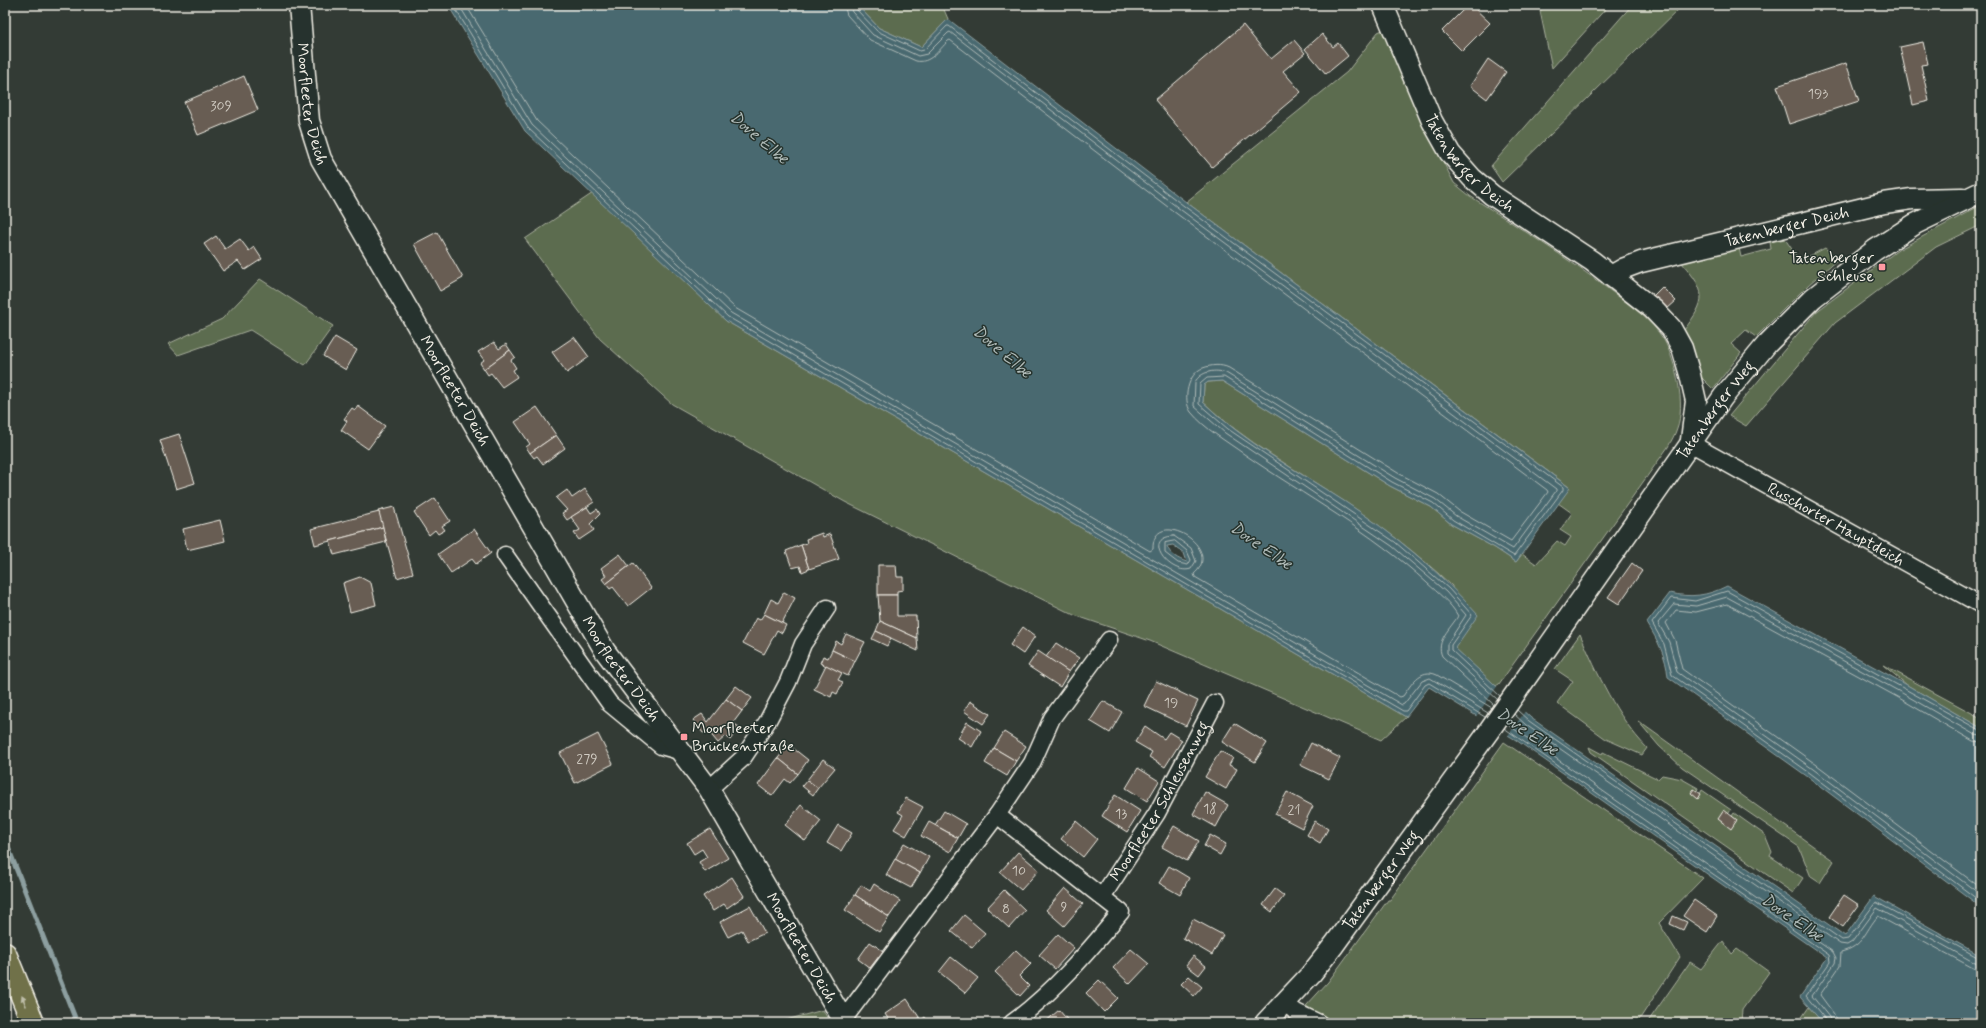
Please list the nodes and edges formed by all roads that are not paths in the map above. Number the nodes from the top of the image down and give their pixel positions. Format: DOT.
graph roads {
  1 [pos="299,5"];
  2 [pos="1383,5"];
  3 [pos="1974,195"];
  4 [pos="1611,276"];
  5 [pos="1690,444"];
  6 [pos="505,555"];
  7 [pos="1981,605"];
  8 [pos="827,608"];
  9 [pos="1109,640"];
  10 [pos="1215,703"];
  11 [pos="679,751"];
  12 [pos="709,789"];
  13 [pos="997,815"];
  14 [pos="1102,897"];
  15 [pos="5,954"];
  16 [pos="1285,1003"];
  17 [pos="844,1021"];
  18 [pos="33,1023"];
  19 [pos="1012,1023"];
  20 [pos="1264,1023"];
  21 [pos="1319,1023"];
  1 -- 11 [label="street, Moorfleeter Deich"];
  2 -- 4 [label="street, Tatenberger Deich"];
  3 -- 4 [label="street, Tatenberger Deich"];
  3 -- 5 [label="street, Tatenberger Weg"];
  4 -- 5 [label="street, Tatenberger Deich"];
  5 -- 7 [label="street, Ruschorter Hauptdeich"];
  5 -- 16 [label="street, Tatenberger Weg"];
  6 -- 11 [label="street, Moorfleeter Deich"];
  8 -- 12 [label="street"];
  9 -- 13 [label="street"];
  10 -- 14 [label="street, Moorfleeter Schleusenweg"];
  11 -- 12 [label="street, Moorfleeter Deich"];
  12 -- 17 [label="street, Moorfleeter Deich"];
  13 -- 14 [label="street, Moorfleeter Schleusenweg"];
  13 -- 17 [label="street"];
  14 -- 19 [label="street, Moorfleeter Schleusenweg"];
  18 -- 15 [label="highway, one-way"];
  16 -- 20 [label="street, Tatenberger Weg"];
  16 -- 21 [label="street"];
}
